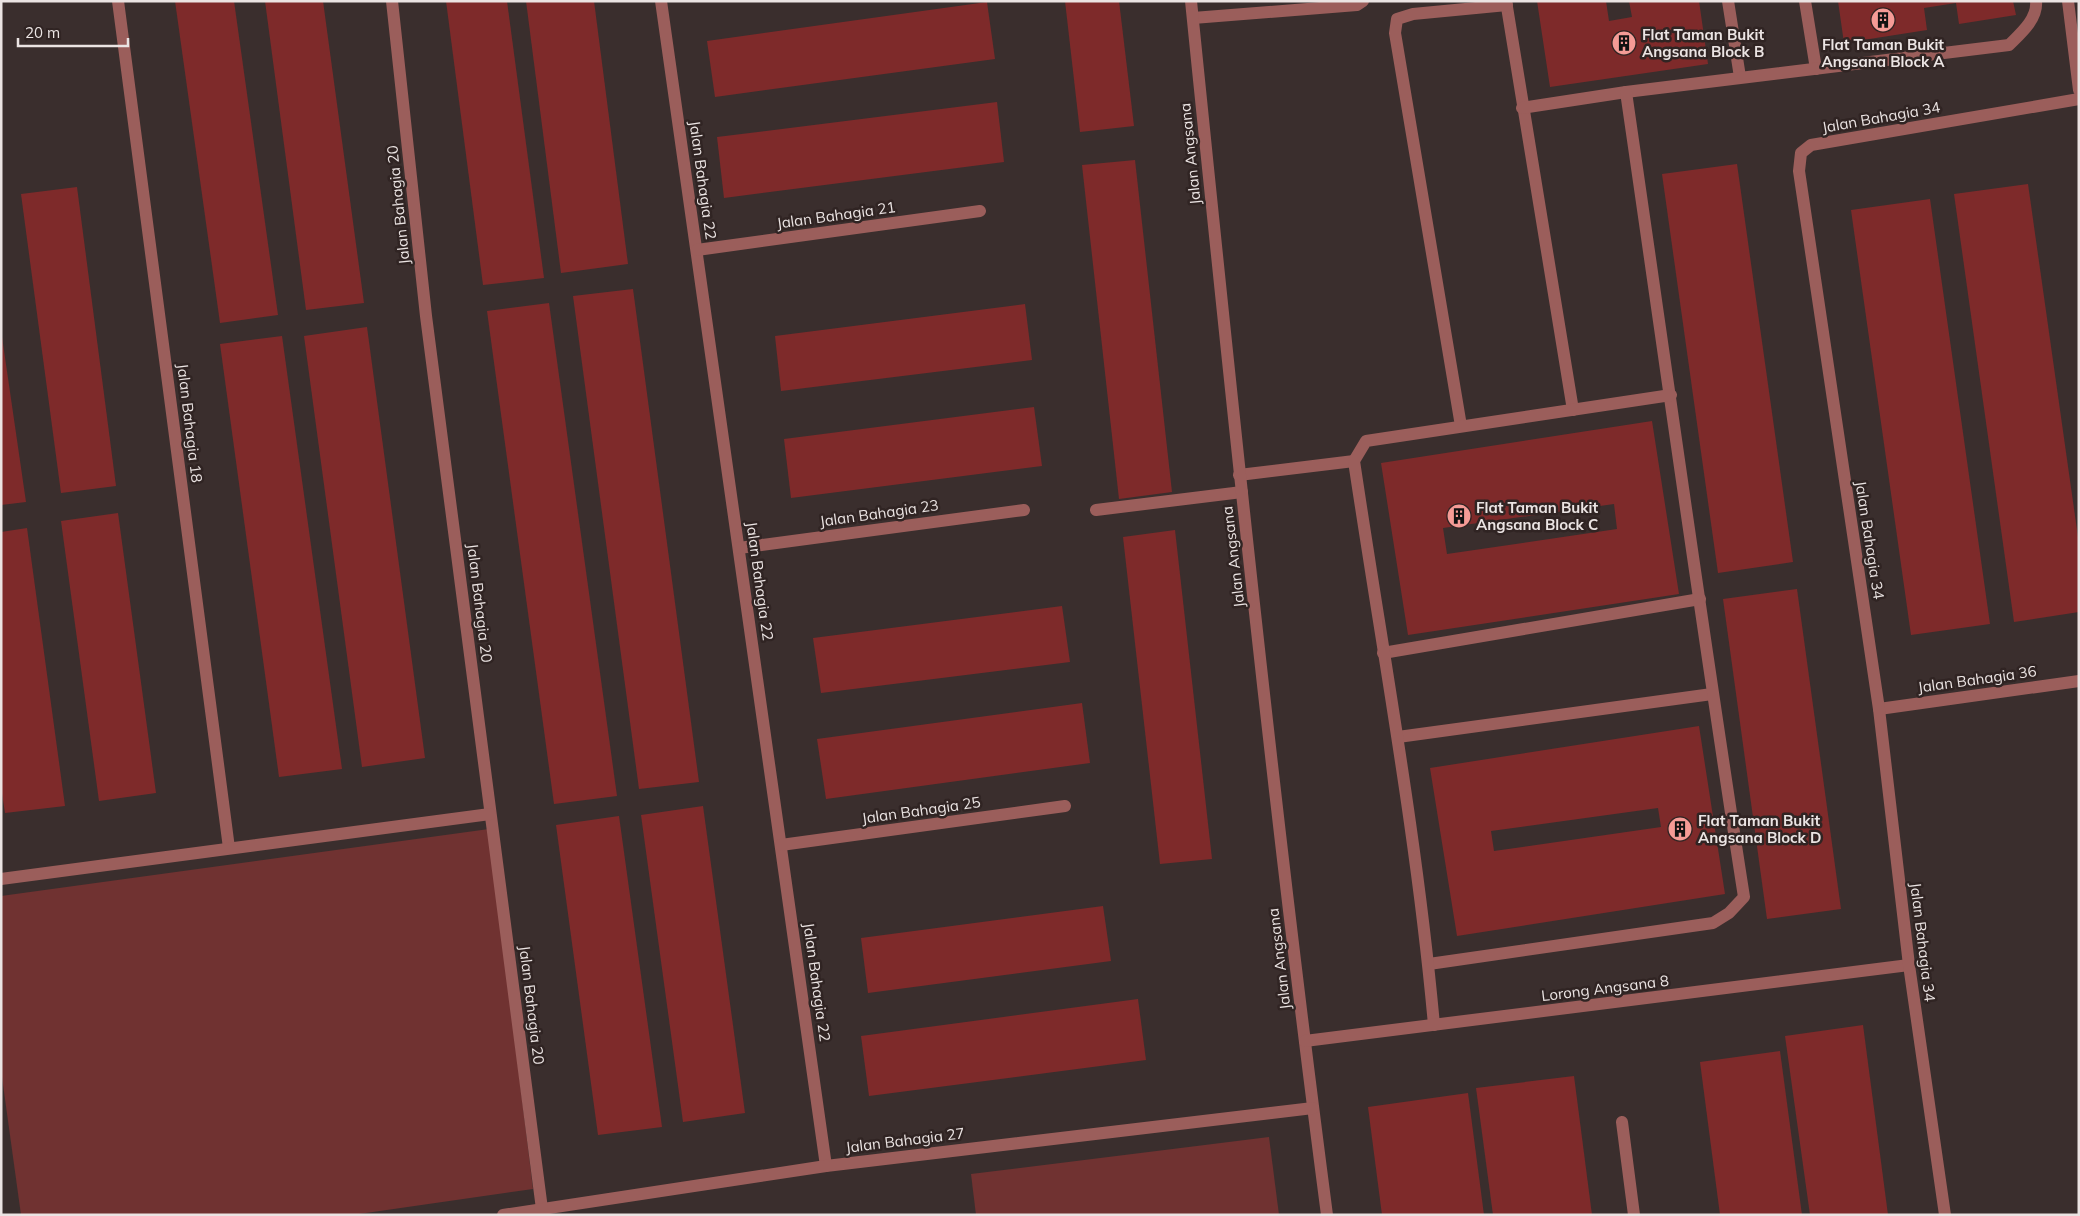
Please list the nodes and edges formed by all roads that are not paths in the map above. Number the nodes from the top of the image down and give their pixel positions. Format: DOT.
graph roads {
  1 [pos="118,1"];
  2 [pos="392,1"];
  3 [pos="661,1"];
  4 [pos="1191,1"];
  5 [pos="1363,1"];
  6 [pos="1728,1"];
  7 [pos="1805,1"];
  8 [pos="2036,1"];
  9 [pos="2068,1"];
  10 [pos="1506,3"];
  11 [pos="1193,18"];
  12 [pos="1816,69"];
  13 [pos="1740,77"];
  14 [pos="2079,90"];
  15 [pos="1626,92"];
  16 [pos="2079,99"];
  17 [pos="1522,108"];
  18 [pos="980,211"];
  19 [pos="697,250"];
  20 [pos="1670,395"];
  21 [pos="1573,410"];
  22 [pos="1461,426"];
  23 [pos="1354,461"];
  24 [pos="1239,475"];
  25 [pos="1242,492"];
  26 [pos="1024,510"];
  27 [pos="1096,510"];
  28 [pos="738,548"];
  29 [pos="1700,599"];
  30 [pos="1383,653"];
  31 [pos="2079,681"];
  32 [pos="1712,694"];
  33 [pos="1879,709"];
  34 [pos="1398,737"];
  35 [pos="1065,806"];
  36 [pos="490,814"];
  37 [pos="781,845"];
  38 [pos="229,848"];
  39 [pos="1,879"];
  40 [pos="1428,964"];
  41 [pos="1909,965"];
  42 [pos="1434,1025"];
  43 [pos="1305,1041"];
  44 [pos="1313,1108"];
  45 [pos="1622,1122"];
  46 [pos="826,1166"];
  47 [pos="542,1209"];
  48 [pos="503,1215"];
  49 [pos="1327,1215"];
  50 [pos="1634,1215"];
  51 [pos="1945,1215"];
  1 -- 38 [label="street, Jalan Bahagia 18"];
  2 -- 36 [label="street, Jalan Bahagia 20"];
  3 -- 19 [label="street, Jalan Bahagia 22"];
  4 -- 11 [label="street, Jalan Angsana"];
  5 -- 11 [label="street"];
  6 -- 13 [label="street"];
  7 -- 12 [label="street"];
  8 -- 12 [label="street"];
  9 -- 14 [label="street"];
  10 -- 17 [label="street"];
  10 -- 22 [label="street"];
  11 -- 24 [label="street, Jalan Angsana"];
  12 -- 13 [label="street"];
  13 -- 15 [label="street"];
  15 -- 17 [label="street"];
  15 -- 20 [label="street"];
  16 -- 33 [label="street, Jalan Bahagia 34"];
  17 -- 21 [label="street"];
  18 -- 19 [label="street, Jalan Bahagia 21"];
  19 -- 28 [label="street, Jalan Bahagia 22"];
  20 -- 21 [label="street"];
  20 -- 29 [label="street"];
  21 -- 22 [label="street"];
  22 -- 23 [label="street"];
  23 -- 24 [label="street"];
  23 -- 30 [label="street"];
  24 -- 25 [label="street, Jalan Angsana"];
  25 -- 27 [label="street"];
  25 -- 43 [label="street, Jalan Angsana"];
  26 -- 28 [label="street, Jalan Bahagia 23"];
  28 -- 37 [label="street, Jalan Bahagia 22"];
  29 -- 30 [label="street"];
  29 -- 32 [label="street"];
  30 -- 34 [label="street"];
  31 -- 33 [label="street, Jalan Bahagia 36"];
  32 -- 34 [label="street"];
  32 -- 40 [label="street"];
  33 -- 41 [label="street, Jalan Bahagia 34"];
  34 -- 40 [label="street"];
  35 -- 37 [label="street, Jalan Bahagia 25"];
  36 -- 38 [label="street"];
  36 -- 47 [label="street, Jalan Bahagia 20"];
  37 -- 46 [label="street, Jalan Bahagia 22"];
  38 -- 39 [label="street"];
  40 -- 42 [label="street"];
  41 -- 42 [label="street, Lorong Angsana 8"];
  41 -- 51 [label="street, Jalan Bahagia 34"];
  42 -- 43 [label="street, Lorong Angsana 8"];
  43 -- 44 [label="street, Jalan Angsana"];
  44 -- 46 [label="street, Jalan Bahagia 27"];
  44 -- 49 [label="street, Jalan Angsana"];
  45 -- 50 [label="street"];
  46 -- 47 [label="street, Jalan Bahagia 27"];
  47 -- 48 [label="street, Jalan Bahagia 27"];
}
